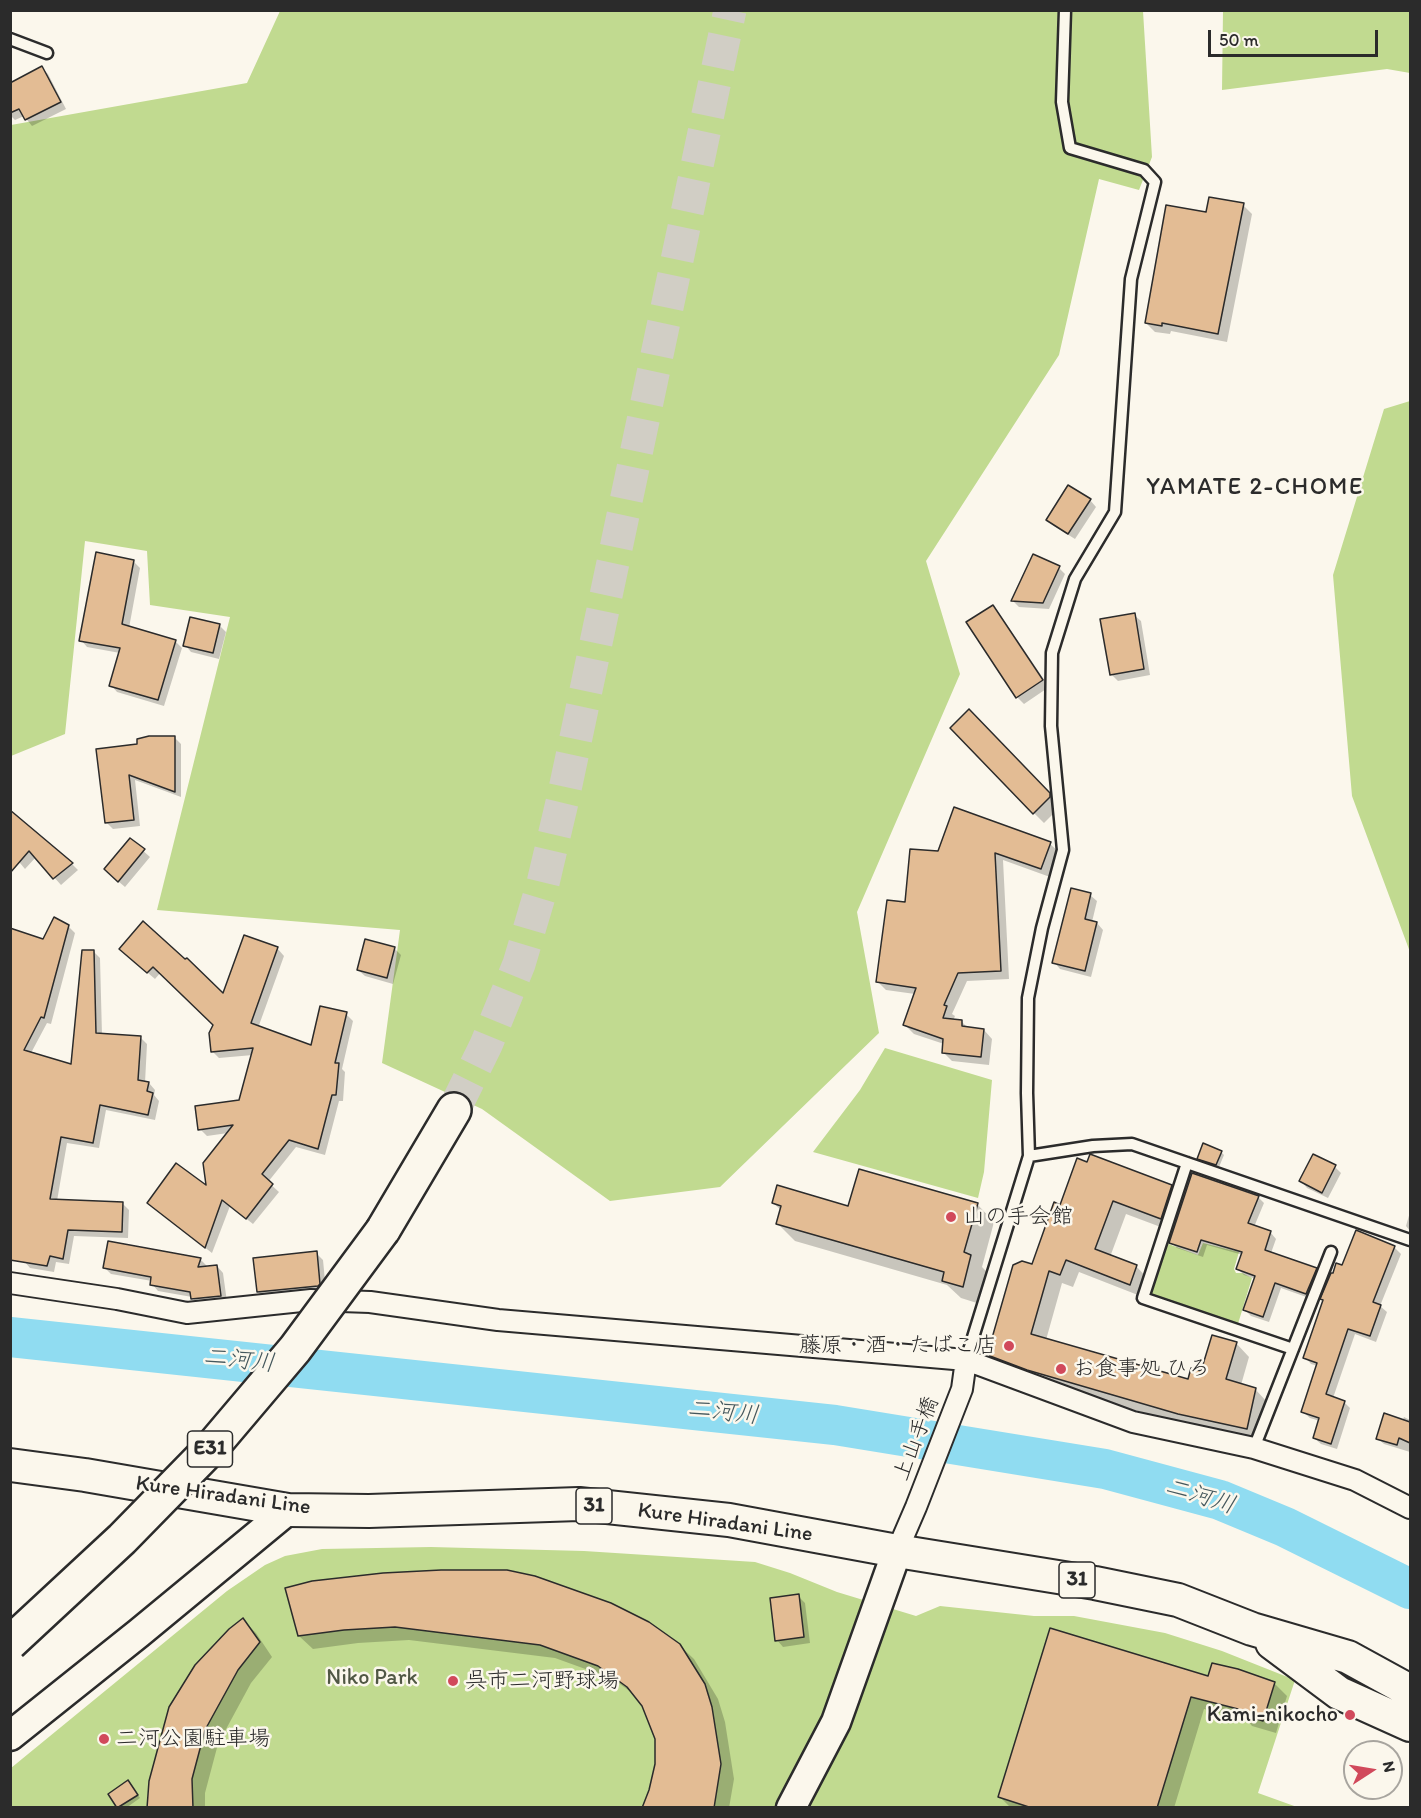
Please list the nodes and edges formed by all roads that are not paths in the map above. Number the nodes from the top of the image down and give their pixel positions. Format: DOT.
graph roads {
  1 [pos="1065,10"];
  2 [pos="10,39"];
  3 [pos="47,53"];
  4 [pos="454,1110"];
  5 [pos="1029,1156"];
  6 [pos="1187,1163"];
  7 [pos="1410,1240"];
  8 [pos="1331,1252"];
  9 [pos="10,1283"];
  10 [pos="1293,1349"];
  11 [pos="966,1360"];
  12 [pos="1254,1449"];
  13 [pos="10,1465"];
  14 [pos="1410,1508"];
  15 [pos="288,1510"];
  16 [pos="897,1551"];
  17 [pos="1252,1629"];
  18 [pos="10,1643"];
  19 [pos="1410,1691"];
  20 [pos="1410,1725"];
  21 [pos="10,1736"];
  22 [pos="791,1808"];
  1 -- 5 [label="lane"];
  2 -- 3 [label="lane"];
  4 -- 18 [label="highway, E31, bridge"];
  5 -- 6 [label="lane"];
  5 -- 11 [label="lane"];
  6 -- 7 [label="lane"];
  6 -- 10 [label="lane"];
  8 -- 10 [label="lane"];
  9 -- 11 [label="street"];
  10 -- 12 [label="lane"];
  11 -- 12 [label="street"];
  11 -- 16 [label="street, 上山手橋"];
  12 -- 14 [label="street"];
  13 -- 15 [label="main road, Kure Hiradani Line / 31"];
  15 -- 16 [label="main road, Kure Hiradani Line / 31"];
  15 -- 21 [label="street"];
  16 -- 17 [label="main road, Kure Hiradani Line / 31"];
  16 -- 22 [label="street"];
  17 -- 19 [label="main road, Kure Hiradani Line / 31"];
  17 -- 20 [label="main road, Kure Hiradani Line / 31"];
}
